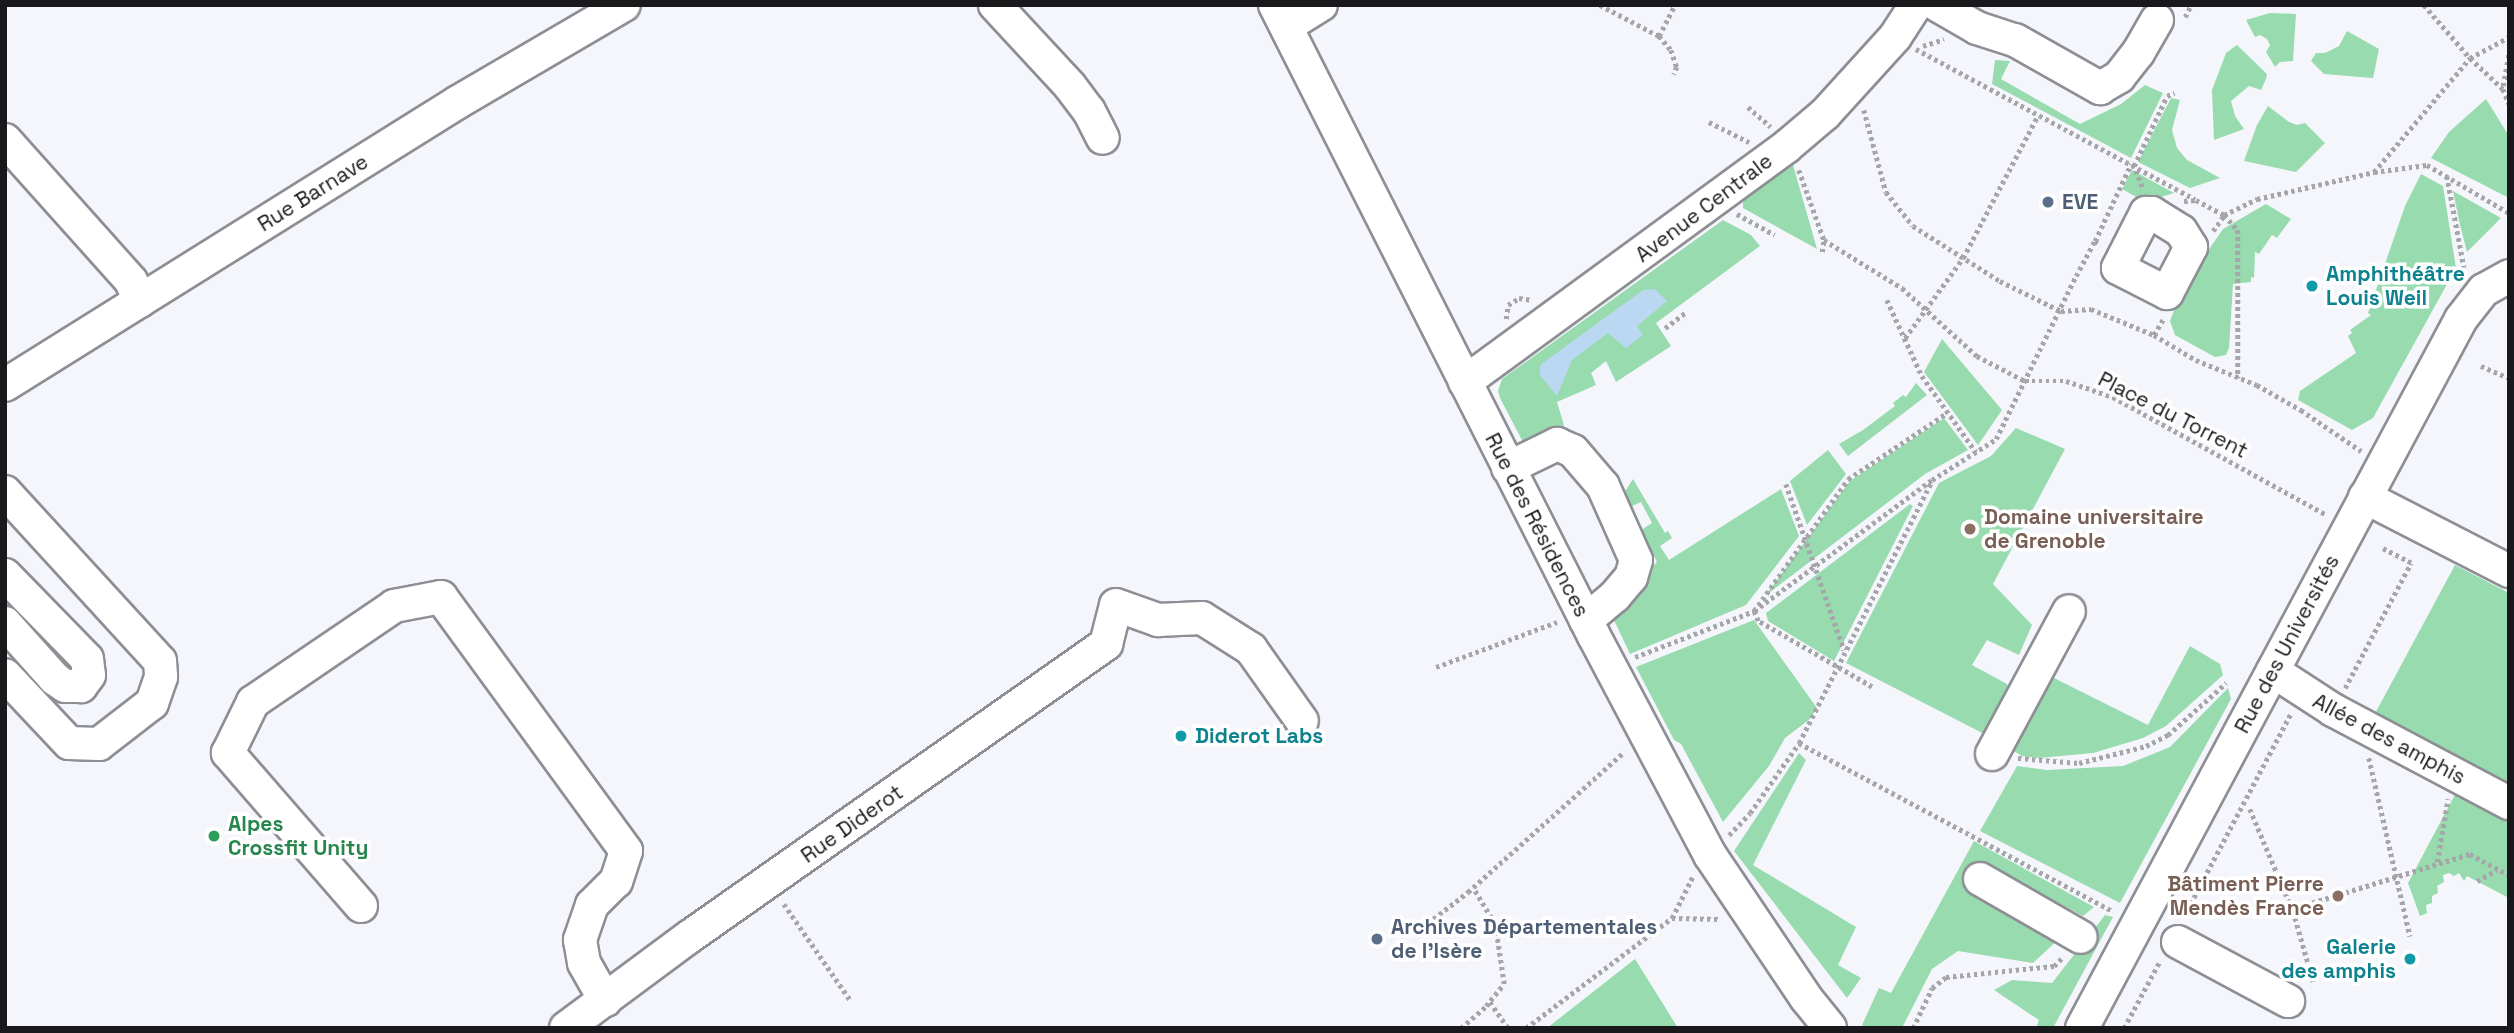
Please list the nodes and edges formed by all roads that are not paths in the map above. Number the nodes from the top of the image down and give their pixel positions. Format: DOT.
graph roads {
  1 [pos="995,5"];
  2 [pos="1321,5"];
  3 [pos="1916,5"];
  4 [pos="1937,5"];
  5 [pos="620,6"];
  6 [pos="1281,16"];
  7 [pos="2157,20"];
  8 [pos="1103,138"];
  9 [pos="5,140"];
  10 [pos="2509,276"];
  11 [pos="140,301"];
  12 [pos="1465,382"];
  13 [pos="5,385"];
  14 [pos="1508,468"];
  15 [pos="5,492"];
  16 [pos="2365,497"];
  17 [pos="2509,571"];
  18 [pos="5,575"];
  19 [pos="2069,611"];
  20 [pos="1571,621"];
  21 [pos="5,623"];
  22 [pos="2273,671"];
  23 [pos="5,675"];
  24 [pos="1301,721"];
  25 [pos="1992,754"];
  26 [pos="2509,803"];
  27 [pos="1979,879"];
  28 [pos="360,906"];
  29 [pos="2081,937"];
  30 [pos="2174,940"];
  31 [pos="605,1000"];
  32 [pos="2288,1001"];
  33 [pos="566,1028"];
  34 [pos="1830,1028"];
  35 [pos="2082,1028"];
  1 -- 8 [label="street"];
  2 -- 6 [label="street"];
  3 -- 12 [label="street, Avenue Centrale"];
  4 -- 7 [label="street"];
  5 -- 11 [label="street, Rue Barnave"];
  6 -- 12 [label="street, Rue des Résidences"];
  9 -- 11 [label="street"];
  10 -- 16 [label="street, Rue des Universités"];
  11 -- 13 [label="street, Rue Barnave"];
  12 -- 14 [label="street, Rue des Résidences"];
  14 -- 20 [label="street, Rue des Résidences"];
  14 -- 20 [label="street"];
  15 -- 23 [label="street"];
  16 -- 17 [label="street"];
  16 -- 22 [label="street, Rue des Universités"];
  18 -- 21 [label="street"];
  19 -- 25 [label="street"];
  20 -- 34 [label="street, Rue des Résidences"];
  22 -- 26 [label="street, Allée des amphis"];
  22 -- 35 [label="street, Rue des Universités"];
  24 -- 31 [label="street, Rue Diderot"];
  27 -- 29 [label="street"];
  28 -- 31 [label="street"];
  30 -- 32 [label="street"];
  31 -- 33 [label="street, Rue Diderot"];
}
